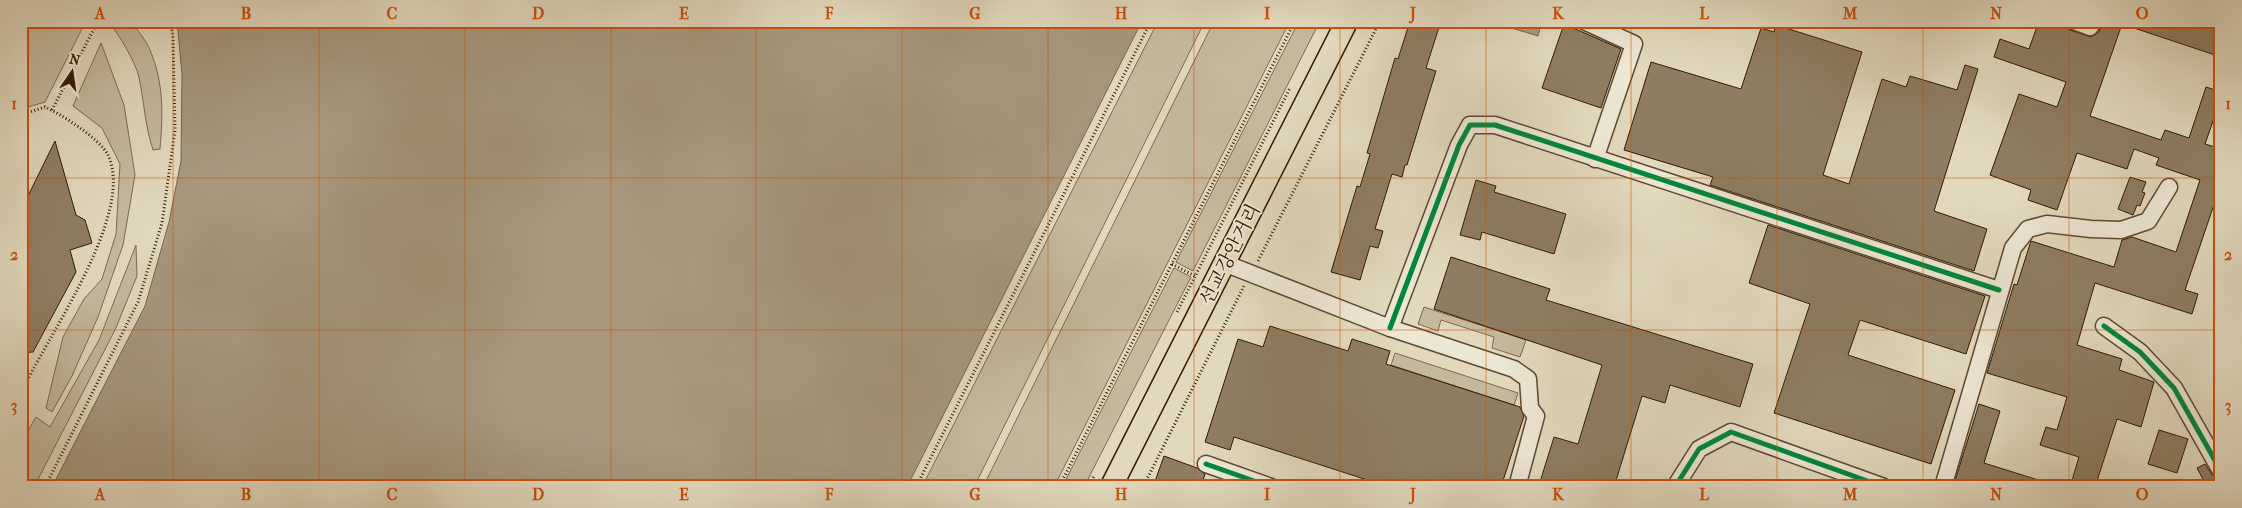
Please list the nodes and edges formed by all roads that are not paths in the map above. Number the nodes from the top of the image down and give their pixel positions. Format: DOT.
graph roads {
  1 [pos="1347,21"];
  2 [pos="1584,21"];
  3 [pos="2074,21"];
  4 [pos="2093,21"];
  5 [pos="1595,159"];
  6 [pos="2168,187"];
  7 [pos="1224,263"];
  8 [pos="1999,290"];
  9 [pos="2104,326"];
  10 [pos="1390,328"];
  11 [pos="1206,464"];
  12 [pos="2221,471"];
  13 [pos="1520,486"];
  14 [pos="1111,487"];
  15 [pos="1271,487"];
  16 [pos="1675,487"];
  17 [pos="1884,487"];
  18 [pos="1943,487"];
  1 -- 7 [label="main road, 선교강안거리"];
  2 -- 5 [label="street"];
  3 -- 4 [label="street"];
  5 -- 8 [label="street"];
  5 -- 10 [label="street"];
  6 -- 8 [label="street"];
  7 -- 10 [label="street"];
  7 -- 14 [label="main road, 선교강안거리"];
  8 -- 18 [label="street"];
  9 -- 12 [label="street"];
  10 -- 13 [label="street"];
  11 -- 15 [label="street"];
  16 -- 17 [label="street"];
}
